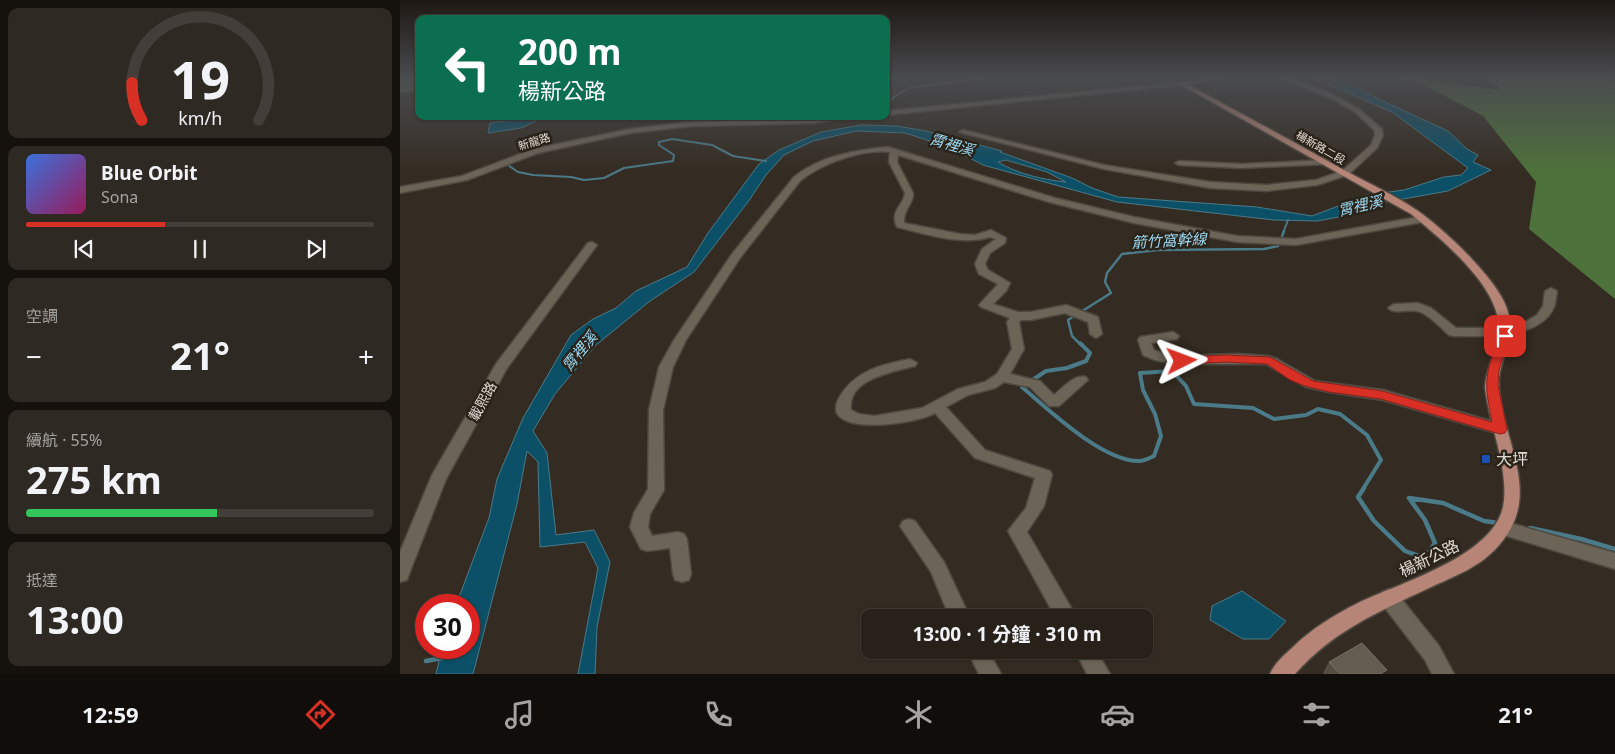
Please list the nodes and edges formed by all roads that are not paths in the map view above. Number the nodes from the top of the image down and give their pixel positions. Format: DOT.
graph roads {
  1 [pos="921,109"];
  2 [pos="1229,109"];
  3 [pos="1355,109"];
  4 [pos="890,113"];
  5 [pos="822,120"];
  6 [pos="963,132"];
  7 [pos="894,151"];
  8 [pos="1324,162"];
  9 [pos="1179,163"];
  10 [pos="1345,173"];
  11 [pos="400,190"];
  12 [pos="1423,219"];
  13 [pos="592,244"];
  14 [pos="1551,291"];
  15 [pos="1394,308"];
  16 [pos="1017,316"];
  17 [pos="1505,330"];
  18 [pos="1096,334"];
  19 [pos="1173,336"];
  20 [pos="910,363"];
  21 [pos="1002,377"];
  22 [pos="1082,380"];
  23 [pos="938,407"];
  24 [pos="1500,429"];
  25 [pos="910,526"];
  26 [pos="1503,528"];
  27 [pos="1615,561"];
  28 [pos="400,574"];
  29 [pos="682,574"];
  30 [pos="1389,598"];
  31 [pos="956,609"];
  32 [pos="1062,609"];
  33 [pos="982,659"];
  34 [pos="1090,659"];
  35 [pos="990,674"];
  36 [pos="1099,674"];
  37 [pos="1281,674"];
  38 [pos="1443,674"];
  1 -- 4 [label="street"];
  2 -- 8 [label="main road, 楊新路二段"];
  3 -- 10 [label="street"];
  5 -- 11 [label="street, 新龍路"];
  6 -- 10 [label="street"];
  7 -- 12 [label="street"];
  7 -- 16 [label="street"];
  7 -- 29 [label="street"];
  8 -- 9 [label="street"];
  8 -- 10 [label="main road, 楊新路二段"];
  10 -- 12 [label="main road, 楊新路二段"];
  12 -- 17 [label="main road, 楊新公路"];
  13 -- 28 [label="street, 載熙路"];
  14 -- 17 [label="street"];
  15 -- 17 [label="street"];
  16 -- 18 [label="street"];
  16 -- 21 [label="street"];
  17 -- 24 [label="main road, 楊新公路"];
  19 -- 24 [label="street"];
  20 -- 23 [label="street"];
  21 -- 22 [label="street"];
  21 -- 23 [label="street"];
  23 -- 32 [label="street"];
  24 -- 26 [label="main road, 楊新公路"];
  25 -- 31 [label="street"];
  26 -- 27 [label="street"];
  26 -- 30 [label="main road, 楊新公路"];
  30 -- 37 [label="main road, 楊新公路"];
  30 -- 38 [label="street"];
  33 -- 35 [label="street"];
  34 -- 36 [label="street"];
}
